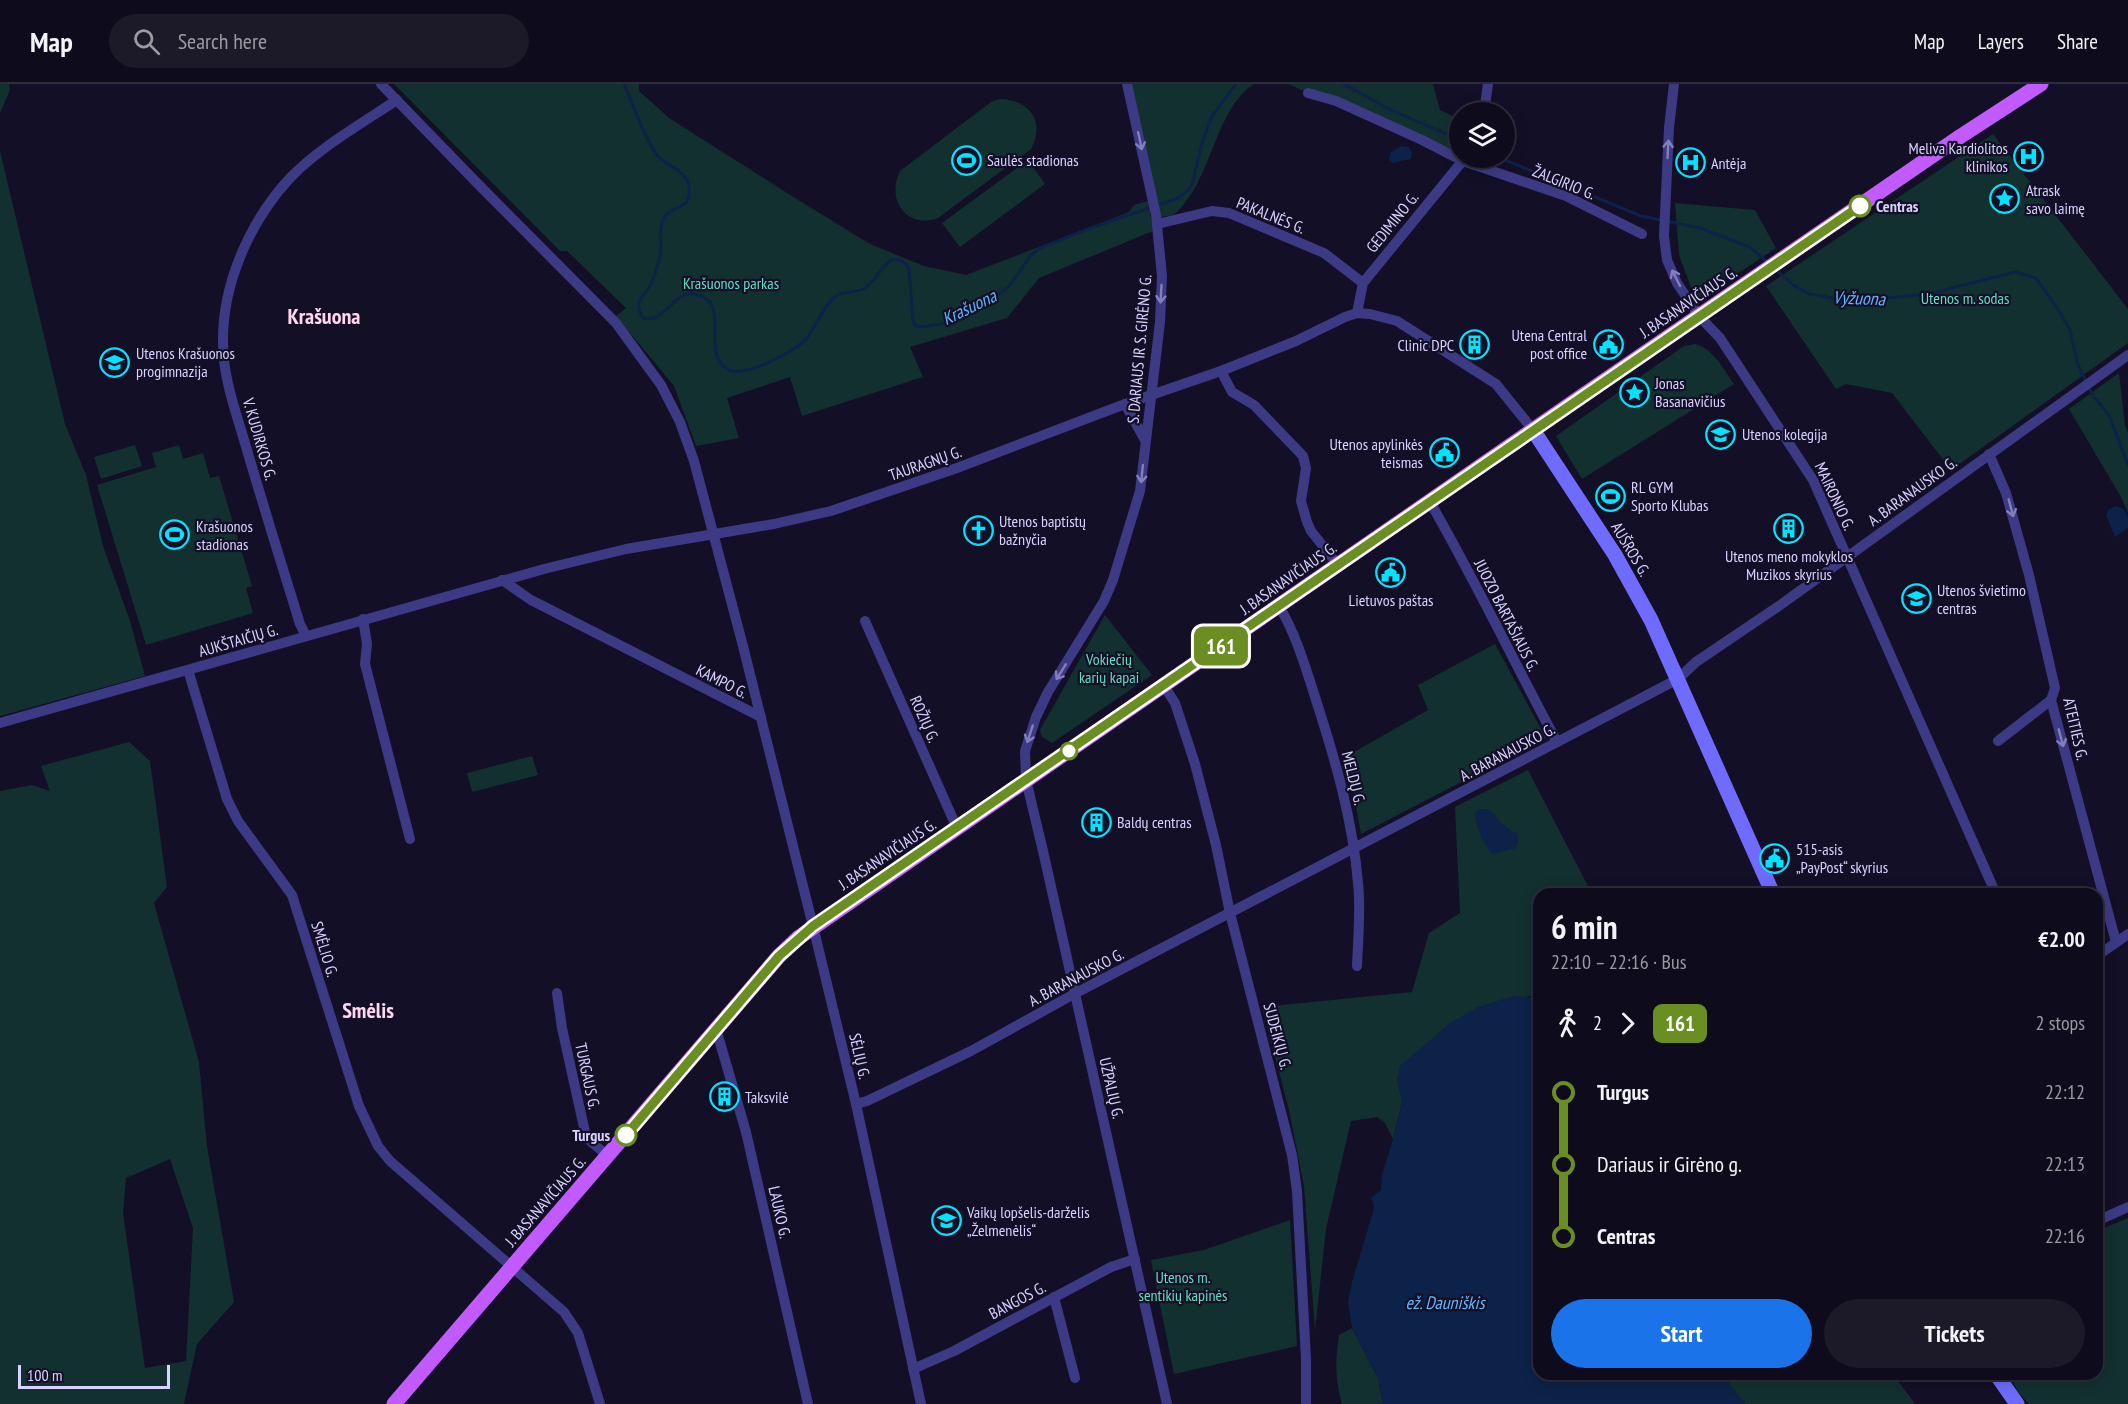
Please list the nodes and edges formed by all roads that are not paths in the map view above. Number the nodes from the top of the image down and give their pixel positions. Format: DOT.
graph roads {
  1 [pos="381,84"];
  2 [pos="1127,84"];
  3 [pos="1488,84"];
  4 [pos="1674,84"];
  5 [pos="2041,84"];
  6 [pos="1308,93"];
  7 [pos="397,100"];
  8 [pos="1485,102"];
  9 [pos="1449,153"];
  10 [pos="1457,168"];
  11 [pos="1487,168"];
  12 [pos="1156,219"];
  13 [pos="1642,234"];
  14 [pos="1363,283"];
  15 [pos="1358,313"];
  16 [pos="1699,316"];
  17 [pos="2128,355"];
  18 [pos="1221,371"];
  19 [pos="1151,395"];
  20 [pos="1125,404"];
  21 [pos="1533,430"];
  22 [pos="1145,440"];
  23 [pos="1989,454"];
  24 [pos="1430,502"];
  25 [pos="713,534"];
  26 [pos="1846,557"];
  27 [pos="1338,565"];
  28 [pos="502,580"];
  29 [pos="485,584"];
  30 [pos="1279,606"];
  31 [pos="363,619"];
  32 [pos="865,621"];
  33 [pos="306,636"];
  34 [pos="188,670"];
  35 [pos="1678,679"];
  36 [pos="1164,686"];
  37 [pos="2051,700"];
  38 [pos="761,717"];
  39 [pos="0,723"];
  40 [pos="1998,741"];
  41 [pos="1557,742"];
  42 [pos="1026,780"];
  43 [pos="957,828"];
  44 [pos="410,839"];
  45 [pos="1355,848"];
  46 [pos="1770,888"];
  47 [pos="1993,888"];
  48 [pos="2101,888"];
  49 [pos="2103,894"];
  50 [pos="1230,913"];
  51 [pos="813,926"];
  52 [pos="2128,934"];
  53 [pos="2116,942"];
  54 [pos="2103,952"];
  55 [pos="1357,966"];
  56 [pos="557,993"];
  57 [pos="1074,994"];
  58 [pos="716,1029"];
  59 [pos="856,1104"];
  60 [pos="608,1156"];
  61 [pos="2128,1207"];
  62 [pos="2103,1218"];
  63 [pos="1135,1259"];
  64 [pos="511,1266"];
  65 [pos="1054,1298"];
  66 [pos="913,1369"];
  67 [pos="1075,1378"];
  68 [pos="2000,1380"];
  69 [pos="394,1404"];
  70 [pos="600,1404"];
  71 [pos="808,1404"];
  72 [pos="921,1404"];
  73 [pos="1167,1404"];
  74 [pos="1306,1404"];
  75 [pos="2017,1404"];
  1 -- 7 [label="street, KAMPO G."];
  2 -- 12 [label="street, S. DARIAUS IR S. GIRĖNO G., one-way"];
  3 -- 8 [label="street"];
  16 -- 4 [label="street, MAIRONIO G., one-way"];
  5 -- 16 [label="main road, J. BASANAVIČIAUS G."];
  6 -- 9 [label="street, ŽALGIRIO G."];
  7 -- 25 [label="street, KAMPO G."];
  7 -- 33 [label="street, V. KUDIRKOS G."];
  10 -- 14 [label="street, GEDIMINO G."];
  11 -- 13 [label="street, ŽALGIRIO G."];
  12 -- 14 [label="street, PAKALNĖS G."];
  12 -- 19 [label="street, S. DARIAUS IR S. GIRĖNO G., one-way"];
  14 -- 15 [label="street"];
  15 -- 18 [label="street, TAURAGNŲ G."];
  15 -- 21 [label="street, AUŠROS G."];
  16 -- 21 [label="main road, J. BASANAVIČIAUS G."];
  16 -- 26 [label="street, MAIRONIO G."];
  17 -- 23 [label="street, A. BARANAUSKO G."];
  18 -- 19 [label="street, TAURAGNŲ G."];
  18 -- 27 [label="street"];
  19 -- 20 [label="street, TAURAGNŲ G."];
  19 -- 22 [label="street, S. DARIAUS IR S. GIRĖNO G."];
  20 -- 22 [label="street, S. DARIAUS IR S. GIRĖNO G."];
  20 -- 25 [label="street, TAURAGNŲ G."];
  21 -- 24 [label="main road, J. BASANAVIČIAUS G."];
  21 -- 35 [label="street, AUŠROS G."];
  22 -- 42 [label="street, S. DARIAUS IR S. GIRĖNO G., one-way"];
  23 -- 26 [label="street, A. BARANAUSKO G."];
  23 -- 37 [label="street, ATEITIES G., one-way"];
  24 -- 27 [label="main road, J. BASANAVIČIAUS G."];
  24 -- 41 [label="street, JUOZO BARTAŠIAUS G."];
  25 -- 28 [label="street, TAURAGNŲ G."];
  25 -- 38 [label="street, KAMPO G."];
  26 -- 35 [label="street, A. BARANAUSKO G."];
  26 -- 47 [label="street, MAIRONIO G."];
  27 -- 30 [label="main road, J. BASANAVIČIAUS G."];
  28 -- 29 [label="street, TAURAGNŲ G."];
  28 -- 38 [label="street, KAMPO G."];
  29 -- 31 [label="street, AUKŠTAIČIŲ G."];
  30 -- 36 [label="main road, J. BASANAVIČIAUS G."];
  30 -- 45 [label="street, MELDŲ G."];
  31 -- 33 [label="street, AUKŠTAIČIŲ G."];
  31 -- 44 [label="street"];
  32 -- 43 [label="street, ROŽIŲ G."];
  33 -- 34 [label="street, AUKŠTAIČIŲ G."];
  34 -- 39 [label="street, AUKŠTAIČIŲ G."];
  34 -- 64 [label="street, SMĖLIO G."];
  35 -- 41 [label="street, A. BARANAUSKO G."];
  35 -- 46 [label="street, AUŠROS G."];
  36 -- 42 [label="main road, J. BASANAVIČIAUS G."];
  36 -- 50 [label="street, SUDEIKIŲ G."];
  37 -- 40 [label="street"];
  37 -- 48 [label="street, ATEITIES G., one-way"];
  38 -- 51 [label="street, SĖLIŲ G."];
  41 -- 45 [label="street, A. BARANAUSKO G."];
  42 -- 43 [label="main road, J. BASANAVIČIAUS G."];
  42 -- 57 [label="street, UŽPALIŲ G."];
  43 -- 51 [label="main road, J. BASANAVIČIAUS G."];
  45 -- 50 [label="street, A. BARANAUSKO G."];
  45 -- 55 [label="street, MELDŲ G."];
  49 -- 53 [label="street, ATEITIES G., one-way"];
  50 -- 57 [label="street, A. BARANAUSKO G."];
  50 -- 74 [label="street, SUDEIKIŲ G."];
  51 -- 58 [label="main road, J. BASANAVIČIAUS G."];
  51 -- 59 [label="street, SĖLIŲ G."];
  52 -- 53 [label="street"];
  53 -- 54 [label="street"];
  56 -- 60 [label="street, TURGAUS G."];
  57 -- 59 [label="street, A. BARANAUSKO G."];
  57 -- 63 [label="street, UŽPALIŲ G."];
  58 -- 60 [label="main road, J. BASANAVIČIAUS G."];
  58 -- 71 [label="street, LAUKO G."];
  59 -- 66 [label="street, SĖLIŲ G."];
  60 -- 64 [label="main road, J. BASANAVIČIAUS G."];
  61 -- 62 [label="street"];
  63 -- 65 [label="street, BANGOS G."];
  63 -- 73 [label="street, UŽPALIŲ G."];
  64 -- 69 [label="main road, J. BASANAVIČIAUS G."];
  64 -- 70 [label="street, SMĖLIO G."];
  65 -- 66 [label="street, BANGOS G."];
  65 -- 67 [label="street"];
  66 -- 72 [label="street, SĖLIŲ G."];
  68 -- 75 [label="street"];
}
